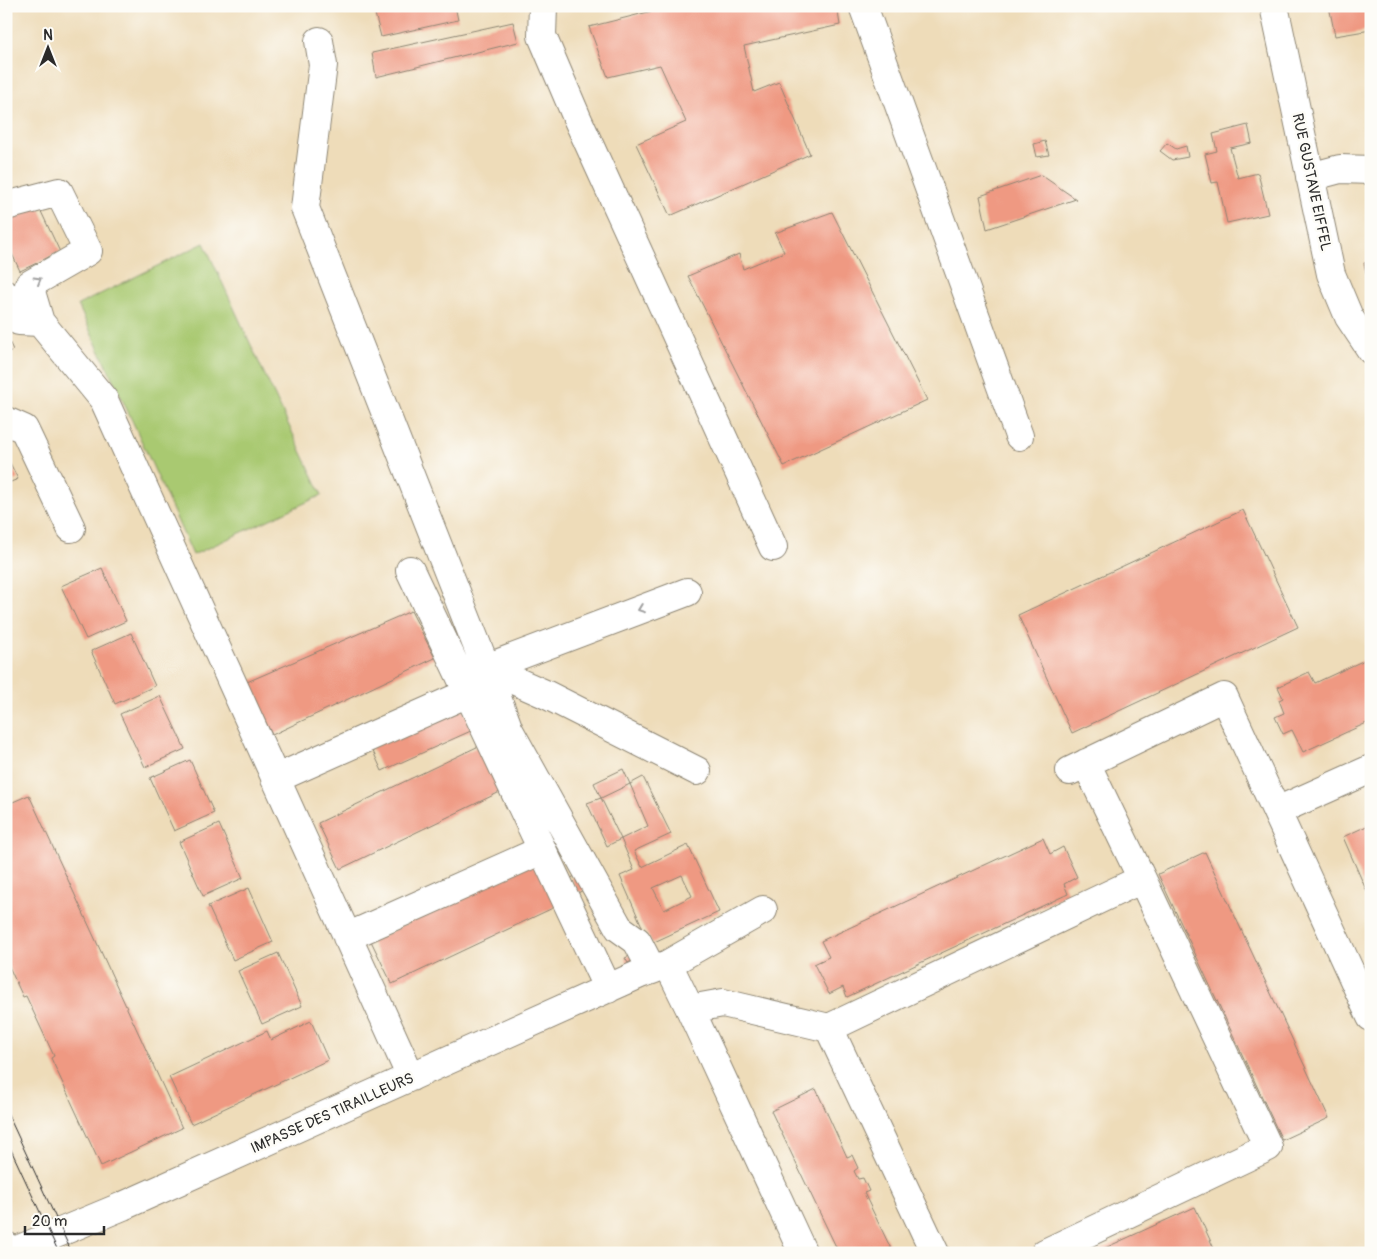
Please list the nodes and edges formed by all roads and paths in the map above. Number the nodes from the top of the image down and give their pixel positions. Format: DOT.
graph roads {
  1 [pos="543,6"];
  2 [pos="862,6"];
  3 [pos="1274,6"];
  4 [pos="319,41"];
  5 [pos="1371,170"];
  6 [pos="1310,177"];
  7 [pos="6,206"];
  8 [pos="6,294"];
  9 [pos="1360,314"];
  10 [pos="40,322"];
  11 [pos="1371,350"];
  12 [pos="6,421"];
  13 [pos="1019,436"];
  14 [pos="71,528"];
  15 [pos="773,547"];
  16 [pos="410,570"];
  17 [pos="687,592"];
  18 [pos="486,668"];
  19 [pos="468,693"];
  20 [pos="1371,768"];
  21 [pos="697,771"];
  22 [pos="275,779"];
  23 [pos="1277,811"];
  24 [pos="542,850"];
  25 [pos="1142,880"];
  26 [pos="763,910"];
  27 [pos="347,937"];
  28 [pos="660,967"];
  29 [pos="608,989"];
  30 [pos="690,1009"];
  31 [pos="1371,1017"];
  32 [pos="829,1028"];
  33 [pos="410,1077"];
  34 [pos="6,1246"];
  35 [pos="10,1253"];
  36 [pos="803,1253"];
  37 [pos="935,1253"];
  38 [pos="1045,1253"];
  1 -- 15 [label="street"];
  2 -- 13 [label="street"];
  3 -- 6 [label="street, RUE GUSTAVE EIFFEL"];
  4 -- 18 [label="street"];
  5 -- 6 [label="street"];
  6 -- 9 [label="street, RUE GUSTAVE EIFFEL"];
  10 -- 7 [label="street, one-way"];
  8 -- 10 [label="street"];
  9 -- 11 [label="street, RUE GUSTAVE EIFFEL"];
  10 -- 22 [label="street"];
  12 -- 14 [label="street"];
  16 -- 19 [label="street"];
  17 -- 18 [label="street, one-way"];
  18 -- 21 [label="street"];
  18 -- 28 [label="street"];
  19 -- 22 [label="street"];
  19 -- 24 [label="street"];
  20 -- 23 [label="street"];
  22 -- 27 [label="street"];
  23 -- 25 [label="street"];
  23 -- 31 [label="street"];
  24 -- 27 [label="street"];
  24 -- 29 [label="street"];
  25 -- 32 [label="street"];
  25 -- 38 [label="street"];
  26 -- 28 [label="street, IMPASSE DES TIRAILLEURS"];
  27 -- 33 [label="street"];
  28 -- 29 [label="street, IMPASSE DES TIRAILLEURS"];
  28 -- 30 [label="street"];
  29 -- 33 [label="street, IMPASSE DES TIRAILLEURS"];
  30 -- 32 [label="street"];
  30 -- 36 [label="street"];
  32 -- 37 [label="street"];
  33 -- 35 [label="street, IMPASSE DES TIRAILLEURS"];
  34 -- 35 [label="street"];
}
